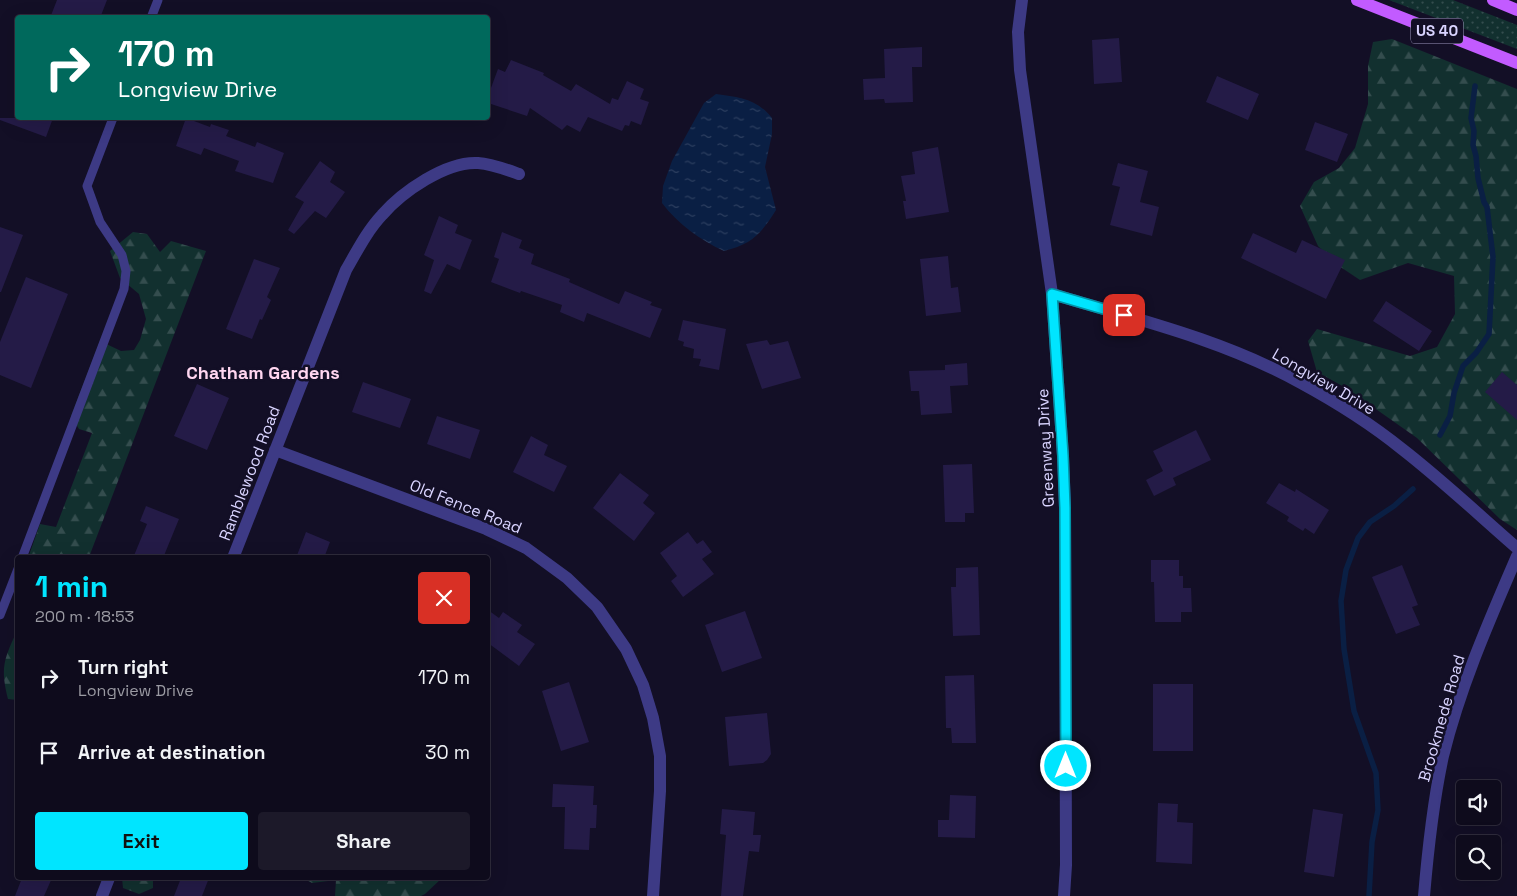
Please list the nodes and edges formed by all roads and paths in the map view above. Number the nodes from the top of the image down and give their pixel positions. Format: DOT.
graph roads {
  1 [pos="158,0"];
  2 [pos="1022,0"];
  3 [pos="1356,0"];
  4 [pos="1493,0"];
  5 [pos="1508,5"];
  6 [pos="152,15"];
  7 [pos="1517,63"];
  8 [pos="111,120"];
  9 [pos="519,174"];
  10 [pos="1052,294"];
  11 [pos="275,450"];
  12 [pos="1517,548"];
  13 [pos="23,555"];
  14 [pos="234,555"];
  15 [pos="1517,556"];
  16 [pos="15,577"];
  17 [pos="0,615"];
  18 [pos="108,880"];
  19 [pos="102,896"];
  20 [pos="653,896"];
  21 [pos="1064,896"];
  22 [pos="1424,896"];
  1 -- 6 [label="lane"];
  2 -- 10 [label="street, Greenway Drive"];
  3 -- 7 [label="main road, US 40"];
  4 -- 5 [label="main road"];
  8 -- 13 [label="lane"];
  9 -- 11 [label="street, Ramblewood Road"];
  10 -- 12 [label="street, Longview Drive"];
  10 -- 21 [label="street, Greenway Drive"];
  11 -- 14 [label="street, Ramblewood Road"];
  11 -- 20 [label="street, Old Fence Road"];
  15 -- 22 [label="street, Brookmede Road"];
  16 -- 17 [label="lane"];
  18 -- 19 [label="street"];
}
